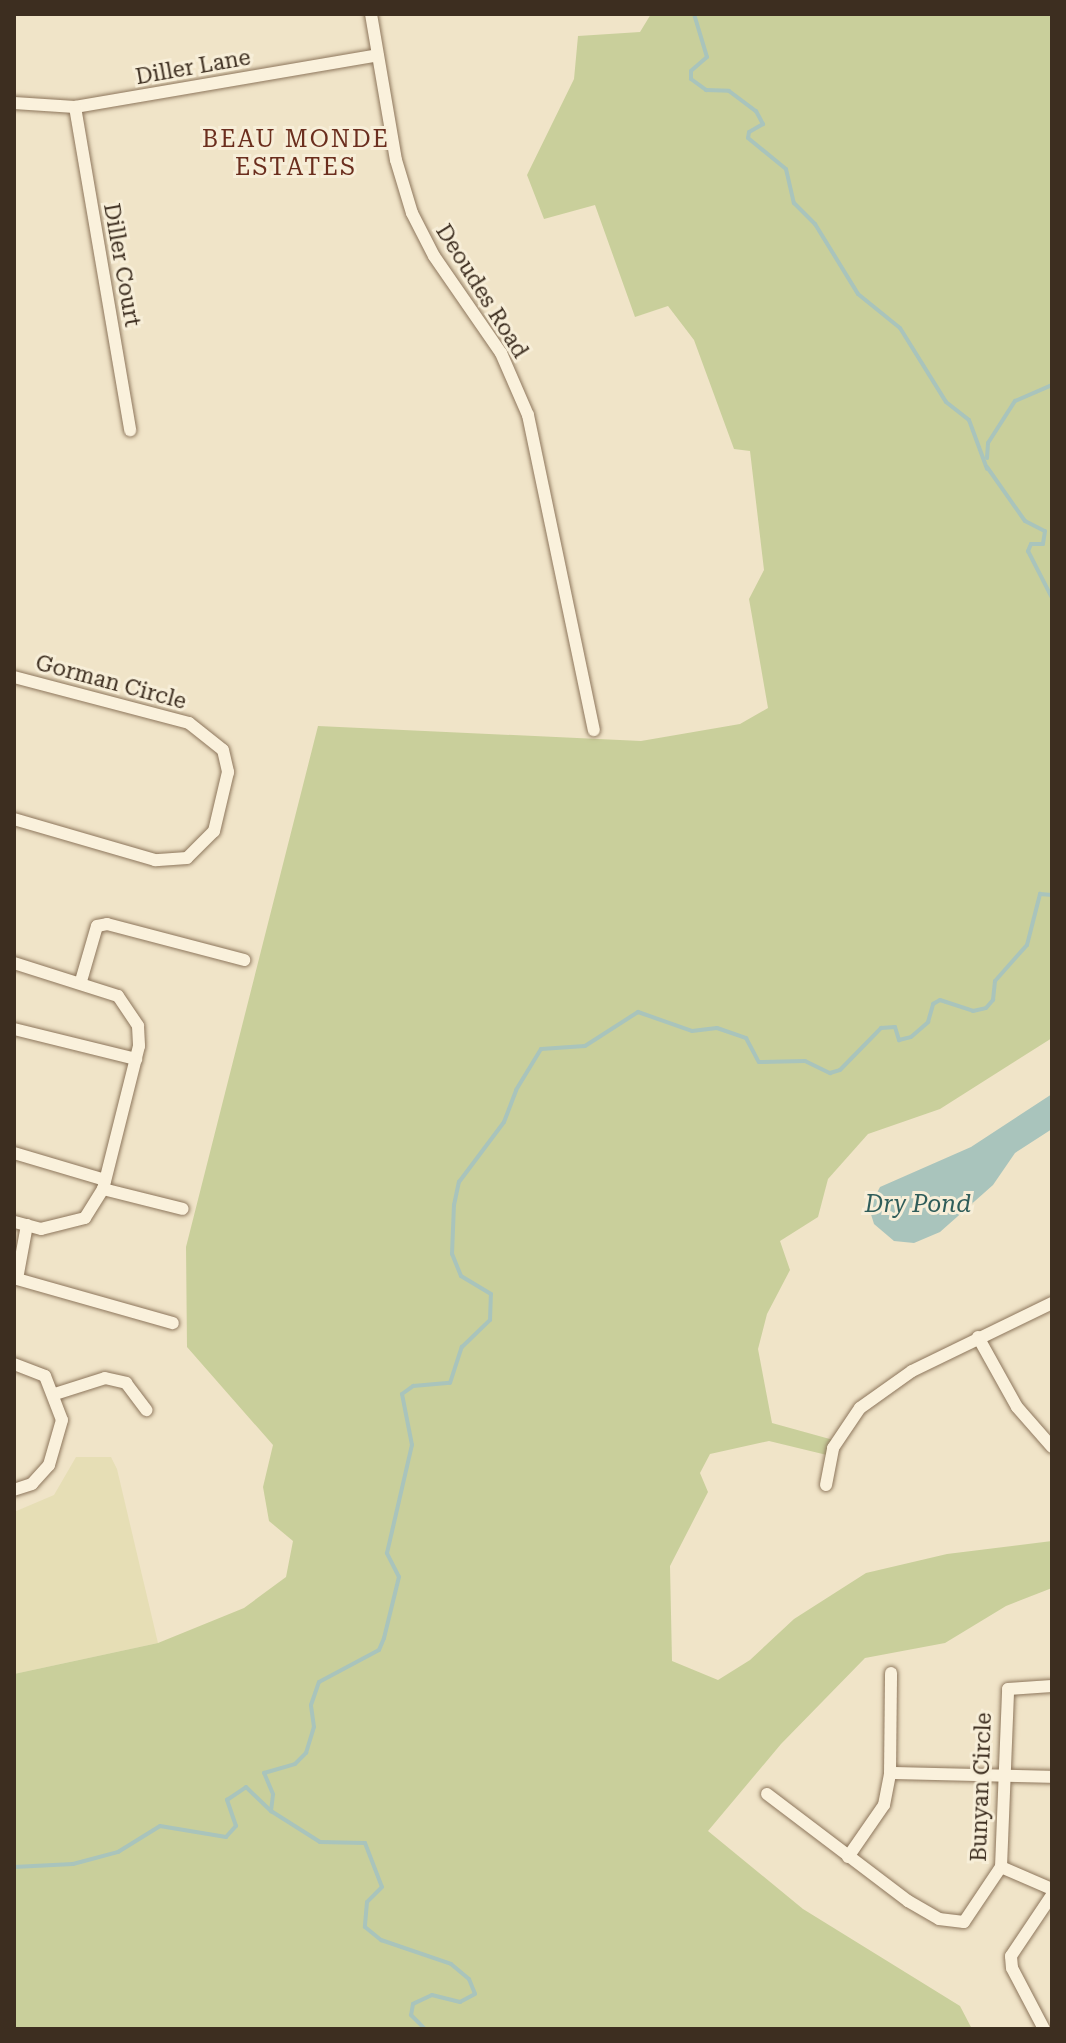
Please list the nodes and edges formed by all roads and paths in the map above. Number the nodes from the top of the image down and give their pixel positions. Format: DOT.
graph roads {
  1 [pos="371,14"];
  2 [pos="378,55"];
  3 [pos="14,103"];
  4 [pos="75,107"];
  5 [pos="130,430"];
  6 [pos="14,677"];
  7 [pos="594,730"];
  8 [pos="14,819"];
  9 [pos="244,960"];
  10 [pos="14,963"];
  11 [pos="81,981"];
  12 [pos="14,1029"];
  13 [pos="136,1059"];
  14 [pos="14,1153"];
  15 [pos="104,1184"];
  16 [pos="183,1209"];
  17 [pos="20,1224"];
  18 [pos="1052,1303"];
  19 [pos="173,1323"];
  20 [pos="978,1337"];
  21 [pos="14,1364"];
  22 [pos="55,1394"];
  23 [pos="146,1410"];
  24 [pos="1052,1447"];
  25 [pos="826,1485"];
  26 [pos="14,1490"];
  27 [pos="891,1673"];
  28 [pos="1052,1686"];
  29 [pos="890,1773"];
  30 [pos="1002,1776"];
  31 [pos="1052,1777"];
  32 [pos="767,1794"];
  33 [pos="848,1857"];
  34 [pos="1001,1867"];
  35 [pos="1052,1892"];
  36 [pos="1044,2029"];
  1 -- 2 [label="street, Deoudes Road"];
  2 -- 4 [label="street, Diller Lane"];
  2 -- 7 [label="street, Deoudes Road"];
  3 -- 4 [label="street, Diller Lane"];
  4 -- 5 [label="street, Diller Court"];
  6 -- 8 [label="street, Gorman Circle"];
  9 -- 11 [label="street"];
  10 -- 11 [label="street"];
  11 -- 13 [label="street"];
  12 -- 13 [label="street"];
  13 -- 15 [label="street"];
  14 -- 15 [label="street"];
  15 -- 16 [label="street"];
  15 -- 17 [label="street"];
  17 -- 19 [label="street"];
  18 -- 20 [label="street"];
  20 -- 24 [label="street"];
  20 -- 25 [label="street"];
  21 -- 22 [label="street"];
  22 -- 23 [label="street"];
  22 -- 26 [label="street"];
  27 -- 29 [label="street"];
  28 -- 30 [label="street, Bunyan Circle"];
  29 -- 30 [label="street"];
  29 -- 33 [label="street"];
  30 -- 31 [label="street"];
  30 -- 34 [label="street, Bunyan Circle"];
  32 -- 33 [label="street, Bunyan Circle"];
  33 -- 34 [label="street, Bunyan Circle"];
  34 -- 35 [label="street"];
  35 -- 36 [label="street"];
}
